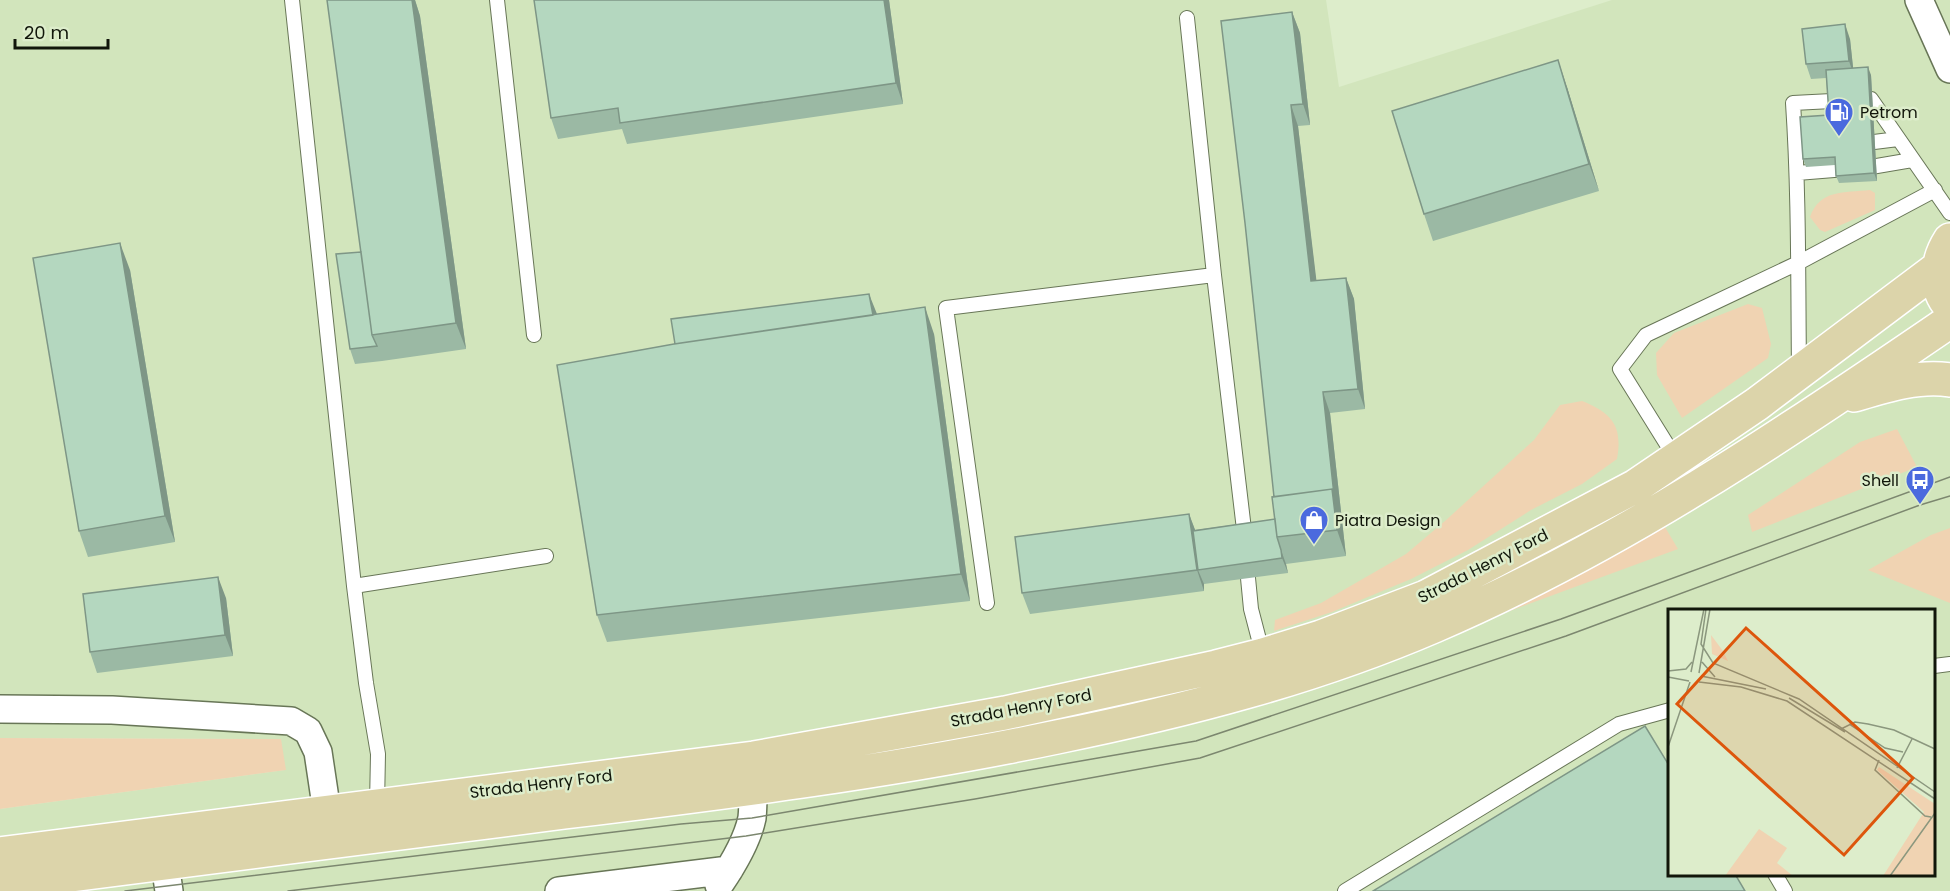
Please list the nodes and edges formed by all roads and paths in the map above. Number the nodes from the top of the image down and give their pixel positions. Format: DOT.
graph roads {
  1 [pos="292,0"];
  2 [pos="497,0"];
  3 [pos="1918,0"];
  4 [pos="1187,18"];
  5 [pos="1950,69"];
  6 [pos="1898,139"];
  7 [pos="1840,145"];
  8 [pos="1912,160"];
  9 [pos="1797,173"];
  10 [pos="1935,190"];
  11 [pos="1950,213"];
  12 [pos="1944,254"];
  13 [pos="1798,263"];
  14 [pos="1214,275"];
  15 [pos="1950,306"];
  16 [pos="1950,321"];
  17 [pos="534,335"];
  18 [pos="1799,373"];
  19 [pos="1950,380"];
  20 [pos="1824,405"];
  21 [pos="1677,460"];
  22 [pos="1245,538"];
  23 [pos="546,556"];
  24 [pos="1248,578"];
  25 [pos="354,586"];
  26 [pos="987,603"];
  27 [pos="1263,655"];
  28 [pos="1950,664"];
  29 [pos="1935,666"];
  30 [pos="0,709"];
  31 [pos="1668,711"];
  32 [pos="753,790"];
  33 [pos="377,805"];
  34 [pos="327,812"];
  35 [pos="0,854"];
  36 [pos="1776,876"];
  37 [pos="167,877"];
  38 [pos="722,881"];
  39 [pos="0,884"];
  40 [pos="559,891"];
  41 [pos="1345,891"];
  42 [pos="1785,891"];
  1 -- 25 [label="lane"];
  2 -- 17 [label="lane"];
  3 -- 5 [label="street"];
  4 -- 14 [label="lane"];
  6 -- 7 [label="lane"];
  6 -- 8 [label="lane"];
  6 -- 9 [label="lane"];
  8 -- 9 [label="lane"];
  8 -- 10 [label="lane"];
  9 -- 13 [label="lane"];
  10 -- 11 [label="lane"];
  10 -- 13 [label="lane"];
  12 -- 15 [label="main road"];
  12 -- 18 [label="main road, Strada Henry Ford"];
  13 -- 18 [label="lane"];
  13 -- 21 [label="lane"];
  14 -- 22 [label="lane"];
  14 -- 26 [label="lane"];
  16 -- 20 [label="main road, Strada Henry Ford"];
  18 -- 21 [label="main road, Strada Henry Ford"];
  19 -- 20 [label="main road"];
  20 -- 32 [label="main road, Strada Henry Ford"];
  21 -- 27 [label="main road, Strada Henry Ford"];
  23 -- 25 [label="lane"];
  24 -- 27 [label="lane"];
  25 -- 33 [label="lane"];
  27 -- 33 [label="main road, Strada Henry Ford"];
  28 -- 29 [label="lane"];
  30 -- 34 [label="street"];
  31 -- 41 [label="lane"];
  32 -- 37 [label="main road, Strada Henry Ford"];
  32 -- 38 [label="street"];
  33 -- 34 [label="main road, Strada Henry Ford"];
  34 -- 35 [label="main road, Strada Henry Ford"];
  36 -- 42 [label="lane"];
  37 -- 39 [label="main road, Strada Henry Ford"];
  38 -- 40 [label="street"];
}
